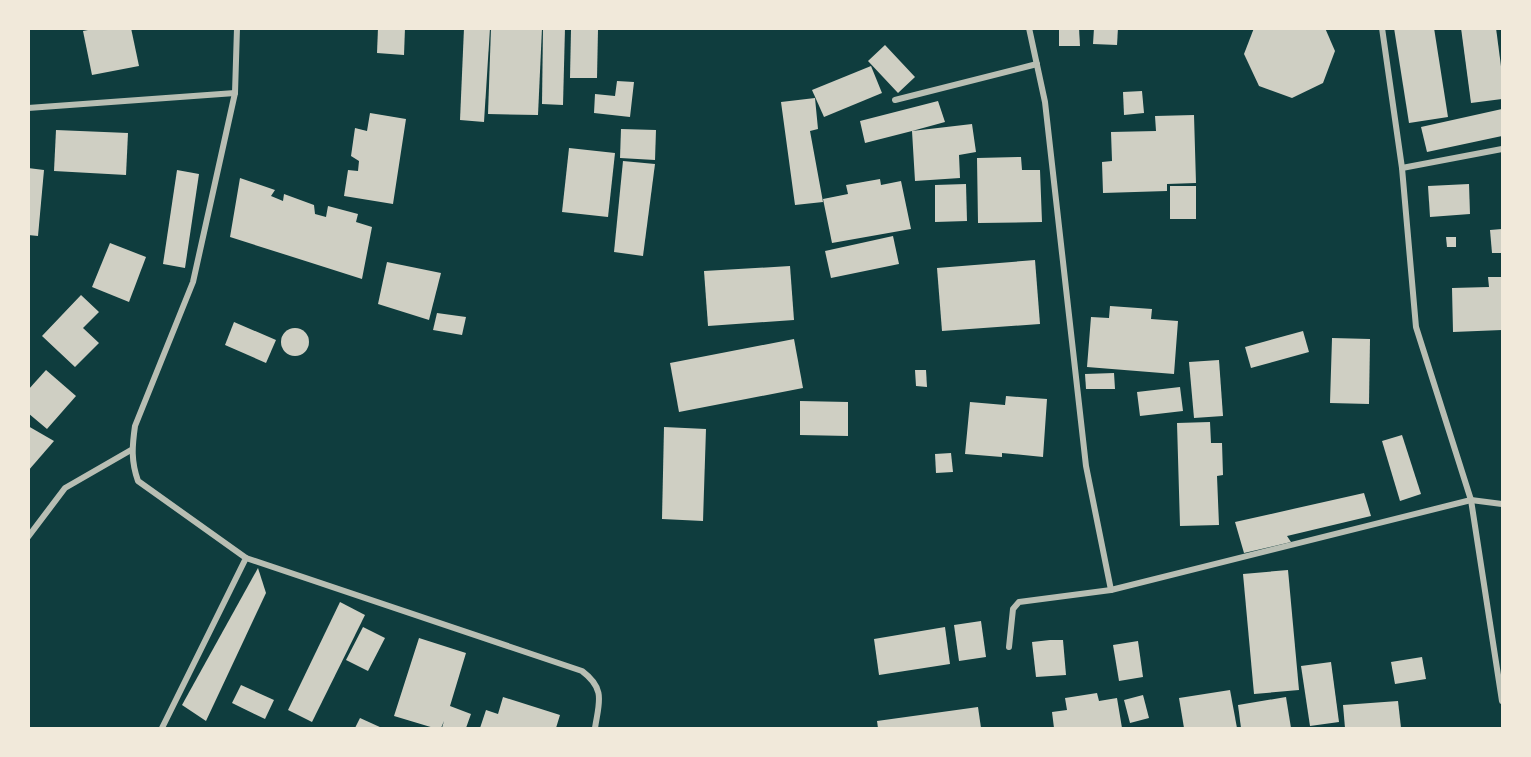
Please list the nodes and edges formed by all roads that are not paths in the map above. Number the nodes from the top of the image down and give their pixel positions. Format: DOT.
graph roads {
  1 [pos="237,28"];
  2 [pos="1029,28"];
  3 [pos="1382,28"];
  4 [pos="1037,64"];
  5 [pos="236,93"];
  6 [pos="895,100"];
  7 [pos="28,108"];
  8 [pos="1503,149"];
  9 [pos="1402,168"];
  10 [pos="131,450"];
  11 [pos="1471,500"];
  12 [pos="1503,504"];
  13 [pos="28,537"];
  14 [pos="246,558"];
  15 [pos="1112,590"];
  16 [pos="1009,647"];
  17 [pos="1503,701"];
  18 [pos="162,729"];
  19 [pos="595,729"];
  1 -- 5 [label="street"];
  2 -- 4 [label="street"];
  3 -- 9 [label="street"];
  4 -- 6 [label="street"];
  4 -- 15 [label="street"];
  5 -- 7 [label="street"];
  5 -- 10 [label="street"];
  8 -- 9 [label="street"];
  9 -- 11 [label="street"];
  10 -- 13 [label="street"];
  10 -- 14 [label="street"];
  11 -- 12 [label="street"];
  11 -- 15 [label="street"];
  11 -- 17 [label="street"];
  14 -- 18 [label="street"];
  14 -- 19 [label="street"];
  15 -- 16 [label="street"];
}
